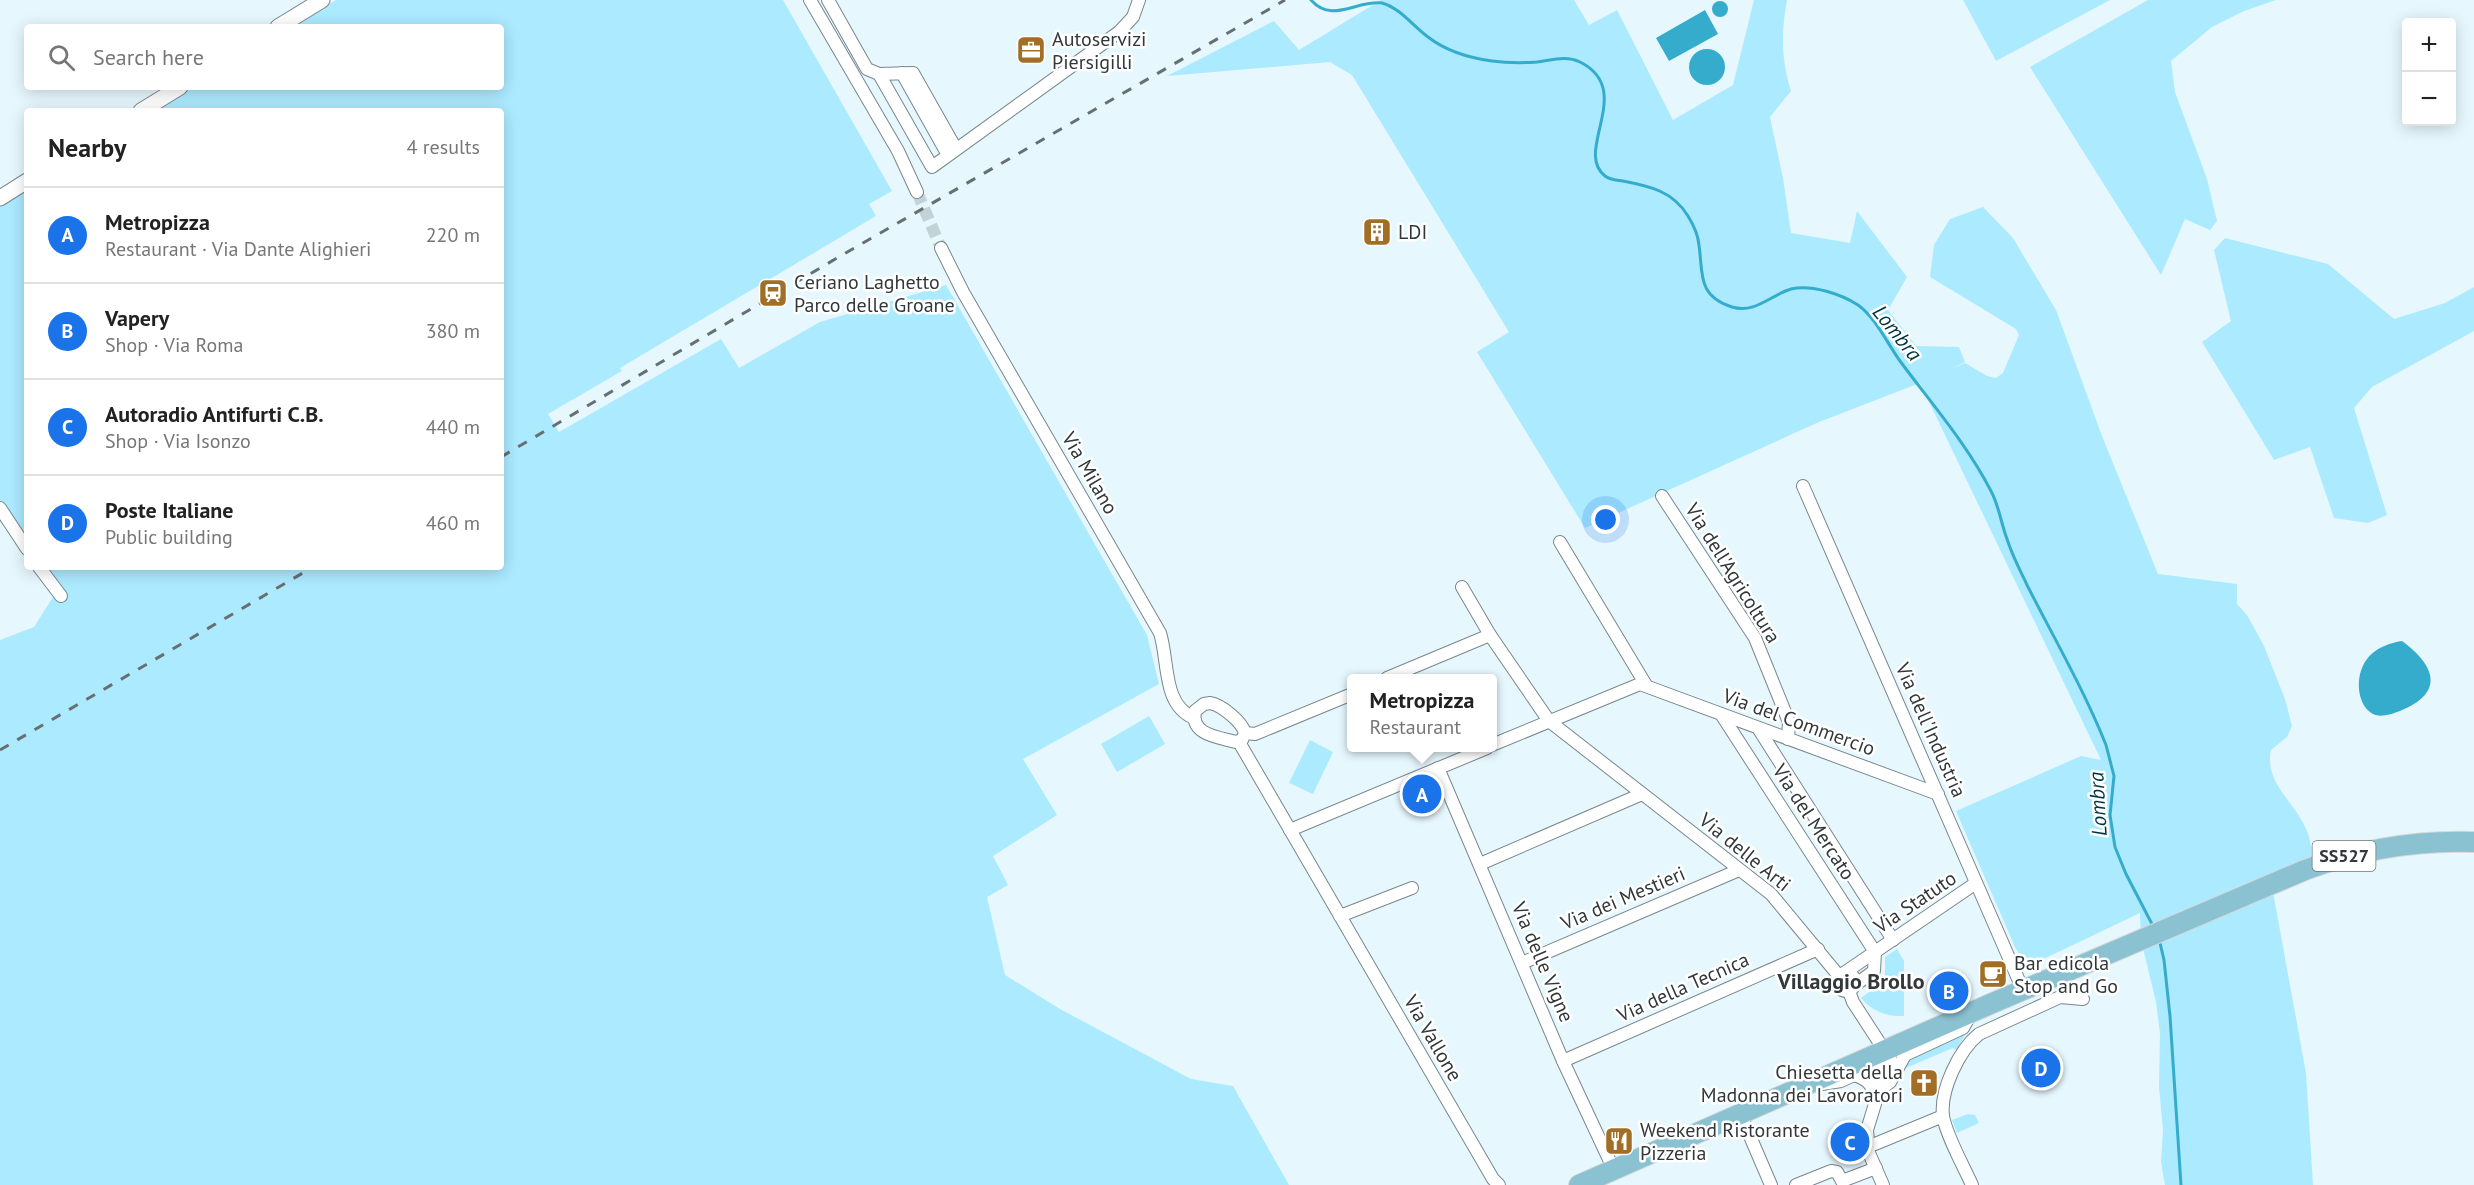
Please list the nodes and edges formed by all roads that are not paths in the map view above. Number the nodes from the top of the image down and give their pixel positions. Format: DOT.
graph roads {
  1 [pos="322,0"];
  2 [pos="810,0"];
  3 [pos="828,0"];
  4 [pos="1139,0"];
  5 [pos="283,24"];
  6 [pos="879,74"];
  7 [pos="175,90"];
  8 [pos="146,108"];
  9 [pos="952,152"];
  10 [pos="24,183"];
  11 [pos="917,192"];
  12 [pos="0,198"];
  13 [pos="941,248"];
  14 [pos="1803,486"];
  15 [pos="1662,496"];
  16 [pos="0,508"];
  17 [pos="1560,542"];
  18 [pos="24,544"];
  19 [pos="41,570"];
  20 [pos="1462,587"];
  21 [pos="61,596"];
  22 [pos="1490,635"];
  23 [pos="1397,674"];
  24 [pos="1646,685"];
  25 [pos="1347,696"];
  26 [pos="1720,714"];
  27 [pos="1194,718"];
  28 [pos="1549,721"];
  29 [pos="1758,728"];
  30 [pos="1242,738"];
  31 [pos="1788,739"];
  32 [pos="1497,743"];
  33 [pos="1475,752"];
  34 [pos="1438,768"];
  35 [pos="1642,794"];
  36 [pos="1938,794"];
  37 [pos="1290,830"];
  38 [pos="2474,842"];
  39 [pos="1480,864"];
  40 [pos="1739,870"];
  41 [pos="1976,884"];
  42 [pos="1412,888"];
  43 [pos="1340,916"];
  44 [pos="1893,940"];
  45 [pos="1818,949"];
  46 [pos="1875,952"];
  47 [pos="1521,963"];
  48 [pos="1841,974"];
  49 [pos="1852,988"];
  50 [pos="2023,990"];
  51 [pos="2084,999"];
  52 [pos="1972,1012"];
  53 [pos="1884,1050"];
  54 [pos="1563,1060"];
  55 [pos="1806,1086"];
  56 [pos="1879,1095"];
  57 [pos="1740,1113"];
  58 [pos="1943,1116"];
  59 [pos="1867,1143"];
  60 [pos="1876,1168"];
  61 [pos="1614,1170"];
  62 [pos="1495,1183"];
  63 [pos="1579,1185"];
  64 [pos="1772,1185"];
  65 [pos="1796,1185"];
  66 [pos="1883,1185"];
  67 [pos="1972,1185"];
  1 -- 5 [label="street"];
  2 -- 11 [label="street"];
  3 -- 6 [label="street"];
  4 -- 9 [label="street"];
  6 -- 9 [label="street"];
  6 -- 9 [label="street"];
  7 -- 8 [label="street"];
  10 -- 12 [label="street"];
  13 -- 27 [label="street, Via Milano"];
  14 -- 36 [label="street, Via dell'Industria"];
  15 -- 31 [label="street, Via dell'Agricoltura"];
  16 -- 18 [label="street"];
  17 -- 24 [label="street"];
  19 -- 21 [label="street"];
  20 -- 22 [label="street, Via delle Arti"];
  22 -- 23 [label="street"];
  22 -- 28 [label="street, Via delle Arti"];
  24 -- 26 [label="street, Via del Commercio"];
  24 -- 28 [label="street"];
  25 -- 30 [label="street"];
  26 -- 29 [label="street, Via del Commercio"];
  26 -- 46 [label="street, Via del Mercato"];
  27 -- 30 [label="street, Via Milano"];
  27 -- 30 [label="street"];
  28 -- 32 [label="street"];
  28 -- 35 [label="street, Via delle Arti"];
  29 -- 31 [label="street, Via del Commercio"];
  29 -- 44 [label="street, Via del Mercato"];
  30 -- 37 [label="street"];
  31 -- 36 [label="street, Via del Commercio"];
  33 -- 34 [label="street"];
  34 -- 37 [label="street"];
  34 -- 39 [label="street, Via delle Vigne"];
  35 -- 39 [label="street"];
  35 -- 40 [label="street, Via delle Arti"];
  36 -- 41 [label="street, Via dell'Industria"];
  37 -- 43 [label="street, Via Vallone"];
  38 -- 50 [label="main road, SS527"];
  39 -- 47 [label="street, Via delle Vigne"];
  40 -- 45 [label="street, Via delle Arti"];
  40 -- 47 [label="street, Via dei Mestieri"];
  41 -- 44 [label="street, Via Statuto"];
  41 -- 50 [label="street, Via dell'Industria"];
  42 -- 43 [label="street"];
  43 -- 62 [label="street, Via Vallone"];
  44 -- 46 [label="street, Via Statuto"];
  45 -- 48 [label="street, Via delle Arti"];
  45 -- 54 [label="street, Via della Tecnica"];
  46 -- 48 [label="street, Via Statuto"];
  46 -- 49 [label="street, Via Statuto"];
  47 -- 54 [label="street, Via delle Vigne"];
  48 -- 49 [label="street, Via delle Arti"];
  49 -- 53 [label="street"];
  50 -- 52 [label="main road, SS527"];
  51 -- 58 [label="street"];
  52 -- 53 [label="main road, SS527"];
  52 -- 56 [label="street"];
  53 -- 55 [label="main road, SS527"];
  53 -- 56 [label="street"];
  54 -- 61 [label="street, Via delle Vigne"];
  55 -- 56 [label="street"];
  55 -- 57 [label="main road, SS527"];
  56 -- 59 [label="street"];
  57 -- 61 [label="main road, SS527"];
  57 -- 64 [label="street"];
  58 -- 59 [label="street"];
  58 -- 67 [label="street"];
  59 -- 60 [label="street"];
  60 -- 65 [label="street"];
  60 -- 66 [label="street"];
  61 -- 63 [label="main road, SS527"];
}
